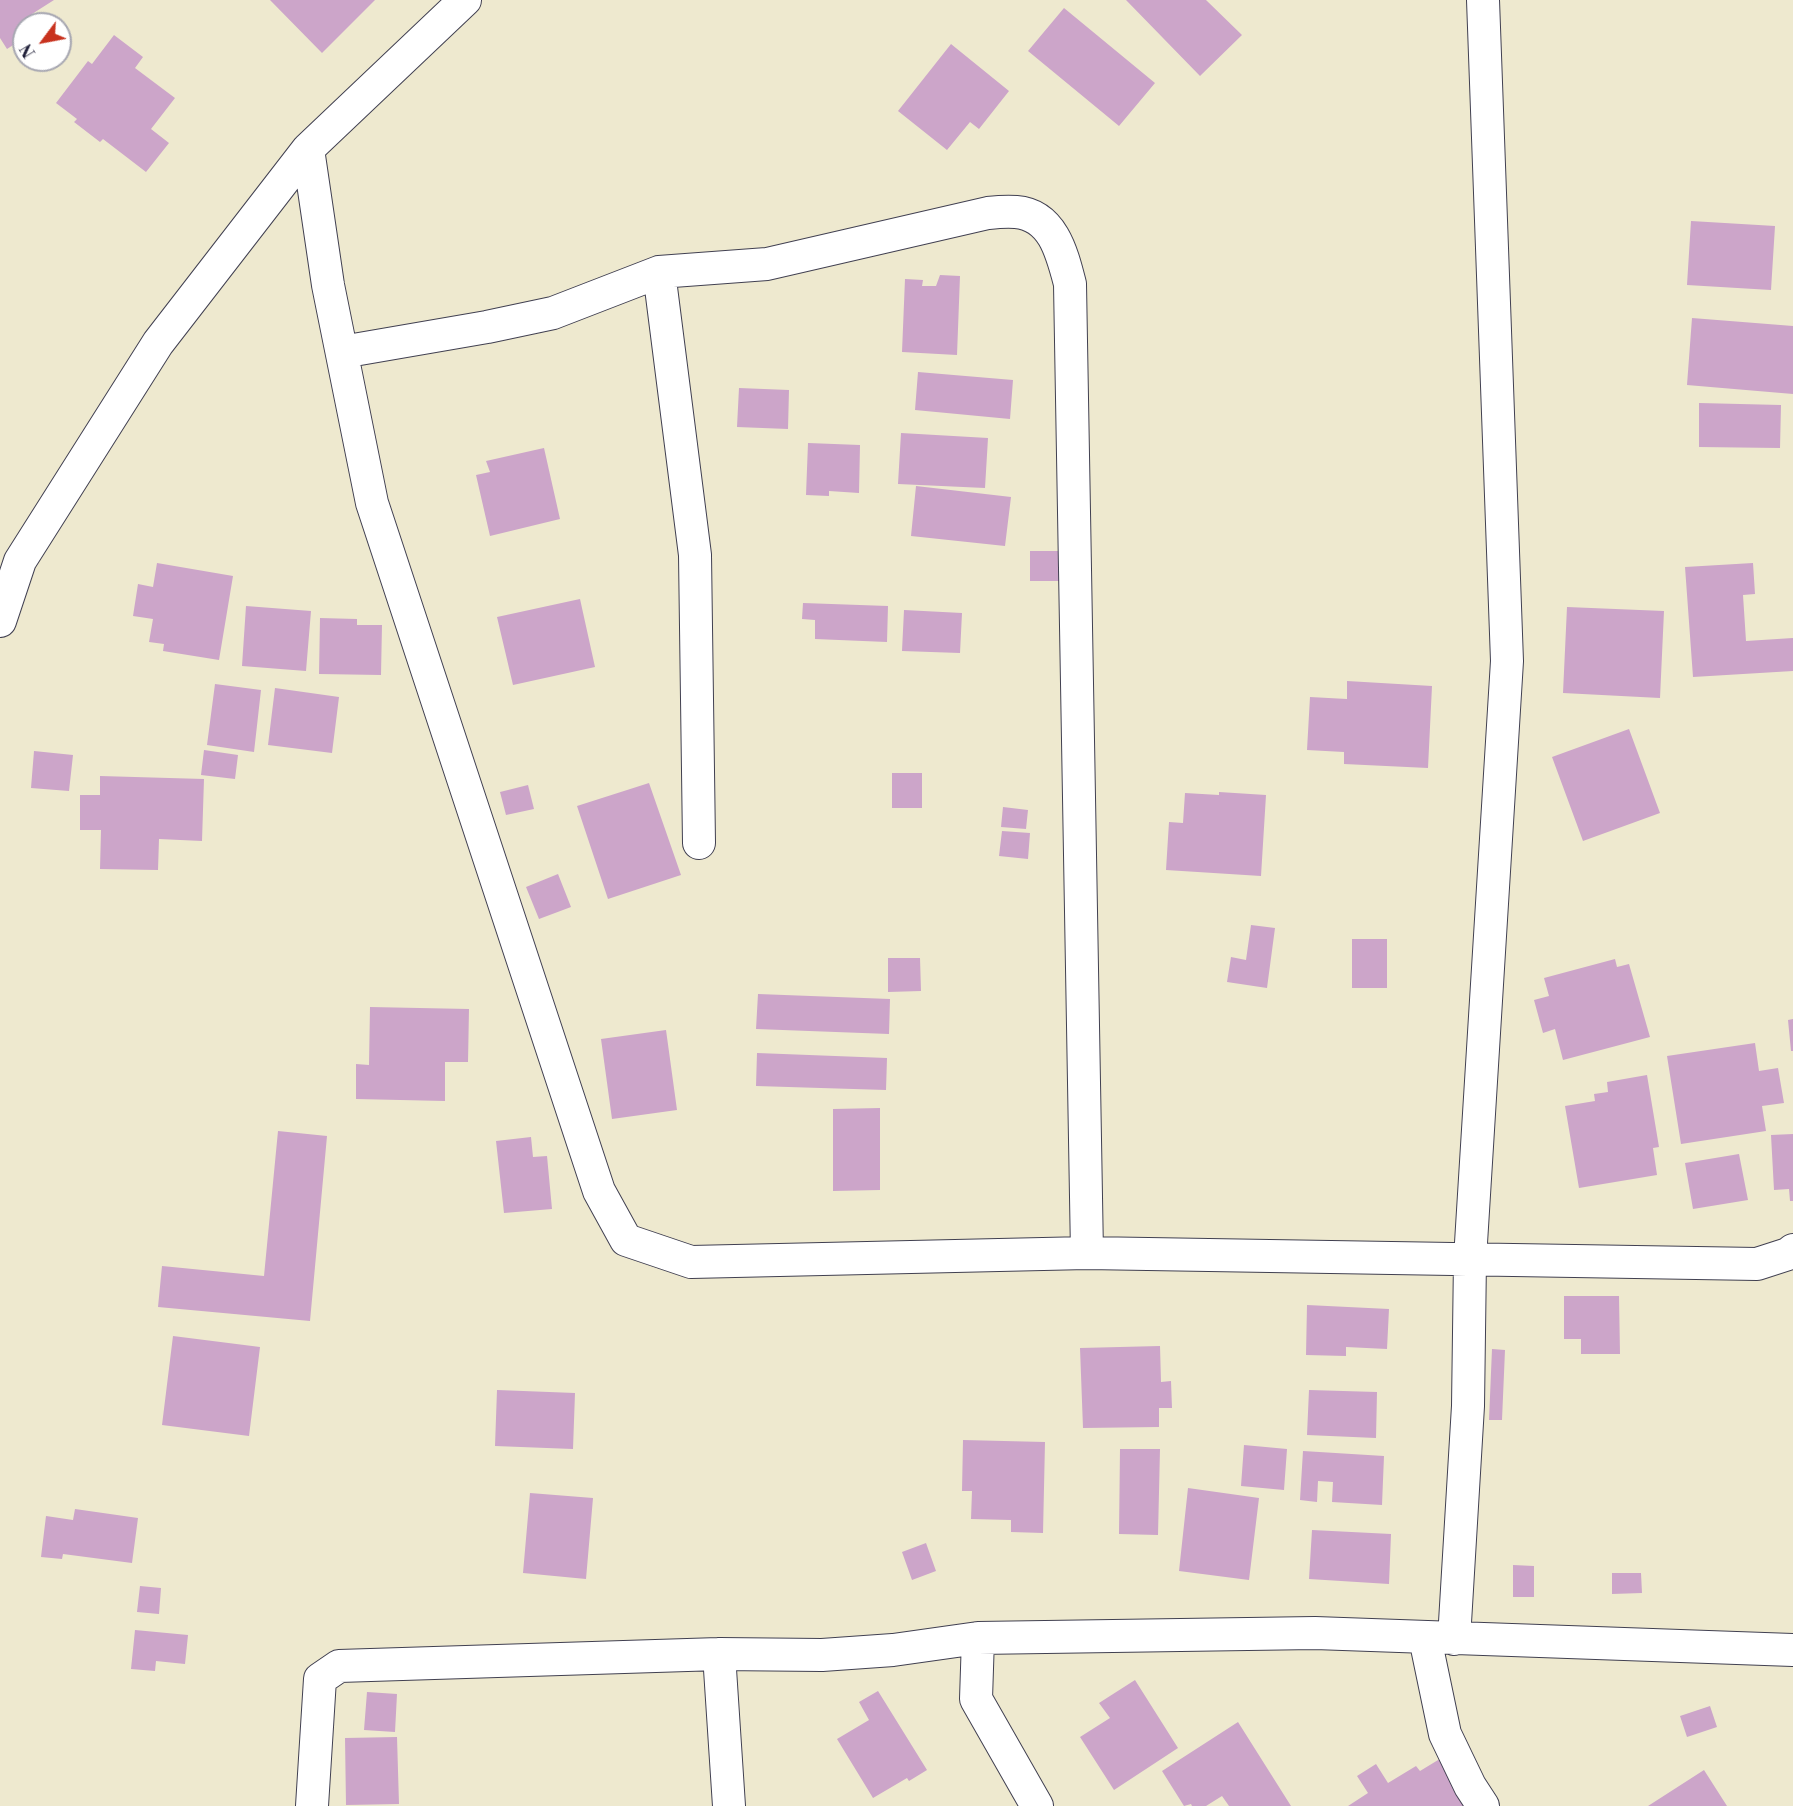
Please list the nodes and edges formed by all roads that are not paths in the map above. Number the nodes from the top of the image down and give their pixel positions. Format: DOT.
graph roads {
  1 [pos="465,0"];
  2 [pos="1483,0"];
  3 [pos="308,149"];
  4 [pos="659,272"];
  5 [pos="342,352"];
  6 [pos="0,621"];
  7 [pos="699,843"];
  8 [pos="1793,1250"];
  9 [pos="1088,1253"];
  10 [pos="1470,1259"];
  11 [pos="978,1638"];
  12 [pos="1439,1639"];
  13 [pos="1793,1650"];
  14 [pos="718,1654"];
  15 [pos="312,1806"];
  16 [pos="729,1806"];
  17 [pos="1037,1806"];
  18 [pos="1483,1806"];
  1 -- 3 [label="street"];
  2 -- 10 [label="street"];
  3 -- 5 [label="street"];
  3 -- 6 [label="street"];
  4 -- 5 [label="street"];
  4 -- 7 [label="street"];
  4 -- 9 [label="street"];
  5 -- 9 [label="street"];
  8 -- 10 [label="street"];
  9 -- 10 [label="street"];
  10 -- 12 [label="street"];
  11 -- 12 [label="street"];
  11 -- 14 [label="street"];
  11 -- 17 [label="street"];
  12 -- 13 [label="street"];
  12 -- 18 [label="street"];
  14 -- 15 [label="street"];
  14 -- 16 [label="street"];
}
